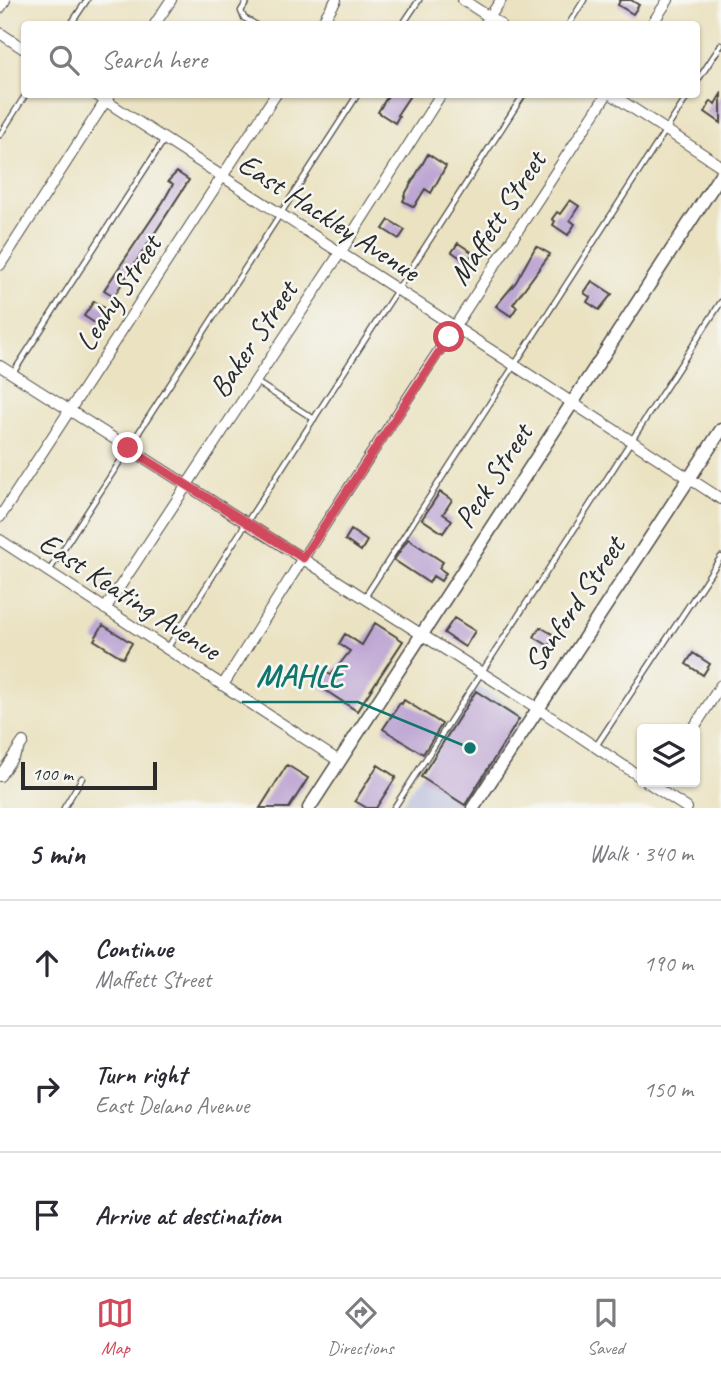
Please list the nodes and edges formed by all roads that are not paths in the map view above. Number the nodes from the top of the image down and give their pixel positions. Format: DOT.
graph roads {
  1 [pos="5,0"];
  2 [pos="87,0"];
  3 [pos="171,0"];
  4 [pos="248,0"];
  5 [pos="336,0"];
  6 [pos="419,0"];
  7 [pos="463,0"];
  8 [pos="501,0"];
  9 [pos="584,0"];
  10 [pos="668,0"];
  11 [pos="0,8"];
  12 [pos="73,21"];
  13 [pos="157,21"];
  14 [pos="250,21"];
  15 [pos="323,21"];
  16 [pos="405,21"];
  17 [pos="487,21"];
  18 [pos="571,21"];
  19 [pos="654,21"];
  20 [pos="0,33"];
  21 [pos="721,45"];
  22 [pos="21,47"];
  23 [pos="700,77"];
  24 [pos="23,98"];
  25 [pos="108,98"];
  26 [pos="273,98"];
  27 [pos="355,98"];
  28 [pos="438,98"];
  29 [pos="521,98"];
  30 [pos="606,98"];
  31 [pos="615,98"];
  32 [pos="686,98"];
  33 [pos="666,130"];
  34 [pos="0,135"];
  35 [pos="164,140"];
  36 [pos="721,166"];
  37 [pos="721,174"];
  38 [pos="222,178"];
  39 [pos="280,214"];
  40 [pos="340,253"];
  41 [pos="0,265"];
  42 [pos="397,290"];
  43 [pos="721,302"];
  44 [pos="456,327"];
  45 [pos="513,364"];
  46 [pos="0,366"];
  47 [pos="12,374"];
  48 [pos="254,381"];
  49 [pos="573,403"];
  50 [pos="70,411"];
  51 [pos="314,419"];
  52 [pos="721,430"];
  53 [pos="631,441"];
  54 [pos="128,448"];
  55 [pos="689,479"];
  56 [pos="186,484"];
  57 [pos="721,499"];
  58 [pos="0,517"];
  59 [pos="248,523"];
  60 [pos="0,540"];
  61 [pos="721,557"];
  62 [pos="303,558"];
  63 [pos="48,572"];
  64 [pos="364,597"];
  65 [pos="105,609"];
  66 [pos="421,634"];
  67 [pos="167,649"];
  68 [pos="482,673"];
  69 [pos="223,685"];
  70 [pos="721,685"];
  71 [pos="537,708"];
  72 [pos="696,724"];
  73 [pos="23,741"];
  74 [pos="595,747"];
  75 [pos="339,761"];
  76 [pos="637,775"];
  77 [pos="0,776"];
  78 [pos="82,778"];
  79 [pos="658,787"];
  80 [pos="64,808"];
  81 [pos="309,808"];
  82 [pos="394,808"];
  83 [pos="473,808"];
  84 [pos="687,808"];
  1 -- 11 [label="street"];
  2 -- 12 [label="lane"];
  3 -- 13 [label="street"];
  4 -- 14 [label="lane"];
  5 -- 15 [label="street"];
  6 -- 16 [label="lane"];
  7 -- 17 [label="street"];
  8 -- 17 [label="street"];
  9 -- 18 [label="lane"];
  10 -- 19 [label="street"];
  20 -- 22 [label="street"];
  21 -- 23 [label="lane"];
  24 -- 34 [label="lane"];
  25 -- 35 [label="street, East Hackley Avenue"];
  25 -- 41 [label="street"];
  26 -- 38 [label="street, Leahy Street"];
  27 -- 39 [label="lane"];
  28 -- 40 [label="street, Baker Street"];
  29 -- 42 [label="lane"];
  30 -- 44 [label="street, Maffett Street"];
  31 -- 33 [label="street"];
  32 -- 33 [label="lane"];
  33 -- 36 [label="street"];
  33 -- 45 [label="lane"];
  35 -- 38 [label="street, East Hackley Avenue"];
  35 -- 47 [label="lane"];
  37 -- 49 [label="street, Peck Street"];
  38 -- 39 [label="street, East Hackley Avenue"];
  38 -- 50 [label="street, Leahy Street"];
  39 -- 40 [label="street, East Hackley Avenue"];
  39 -- 54 [label="lane"];
  40 -- 42 [label="street, East Hackley Avenue"];
  40 -- 48 [label="street, Baker Street"];
  42 -- 44 [label="street, East Hackley Avenue"];
  42 -- 51 [label="lane"];
  43 -- 53 [label="lane"];
  44 -- 45 [label="street, East Hackley Avenue"];
  44 -- 62 [label="street, Maffett Street"];
  45 -- 49 [label="street, East Hackley Avenue"];
  45 -- 64 [label="lane"];
  46 -- 47 [label="street"];
  47 -- 50 [label="street"];
  48 -- 51 [label="lane"];
  48 -- 56 [label="street, Baker Street"];
  49 -- 53 [label="street, East Hackley Avenue"];
  49 -- 66 [label="street, Peck Street"];
  50 -- 54 [label="street"];
  50 -- 58 [label="street, Leahy Street"];
  51 -- 59 [label="lane"];
  52 -- 55 [label="street, Sanford Street"];
  53 -- 55 [label="street, East Hackley Avenue"];
  53 -- 68 [label="lane"];
  54 -- 56 [label="street"];
  54 -- 63 [label="lane"];
  55 -- 57 [label="street, East Hackley Avenue"];
  55 -- 71 [label="street, Sanford Street"];
  56 -- 59 [label="street"];
  56 -- 65 [label="street, Baker Street"];
  59 -- 62 [label="street"];
  59 -- 67 [label="lane"];
  60 -- 63 [label="street, East Keating Avenue"];
  61 -- 74 [label="lane"];
  62 -- 64 [label="street"];
  62 -- 69 [label="street, Maffett Street"];
  63 -- 65 [label="street, East Keating Avenue"];
  64 -- 66 [label="street"];
  65 -- 67 [label="street, East Keating Avenue"];
  66 -- 68 [label="street"];
  66 -- 75 [label="street, Peck Street"];
  67 -- 69 [label="street, East Keating Avenue"];
  68 -- 71 [label="street"];
  68 -- 82 [label="lane"];
  69 -- 75 [label="street, East Keating Avenue"];
  70 -- 72 [label="street"];
  71 -- 74 [label="street"];
  71 -- 83 [label="street, Sanford Street"];
  73 -- 77 [label="street"];
  74 -- 76 [label="street"];
  75 -- 81 [label="street, Peck Street"];
  78 -- 80 [label="lane"];
  79 -- 84 [label="street"];
}
